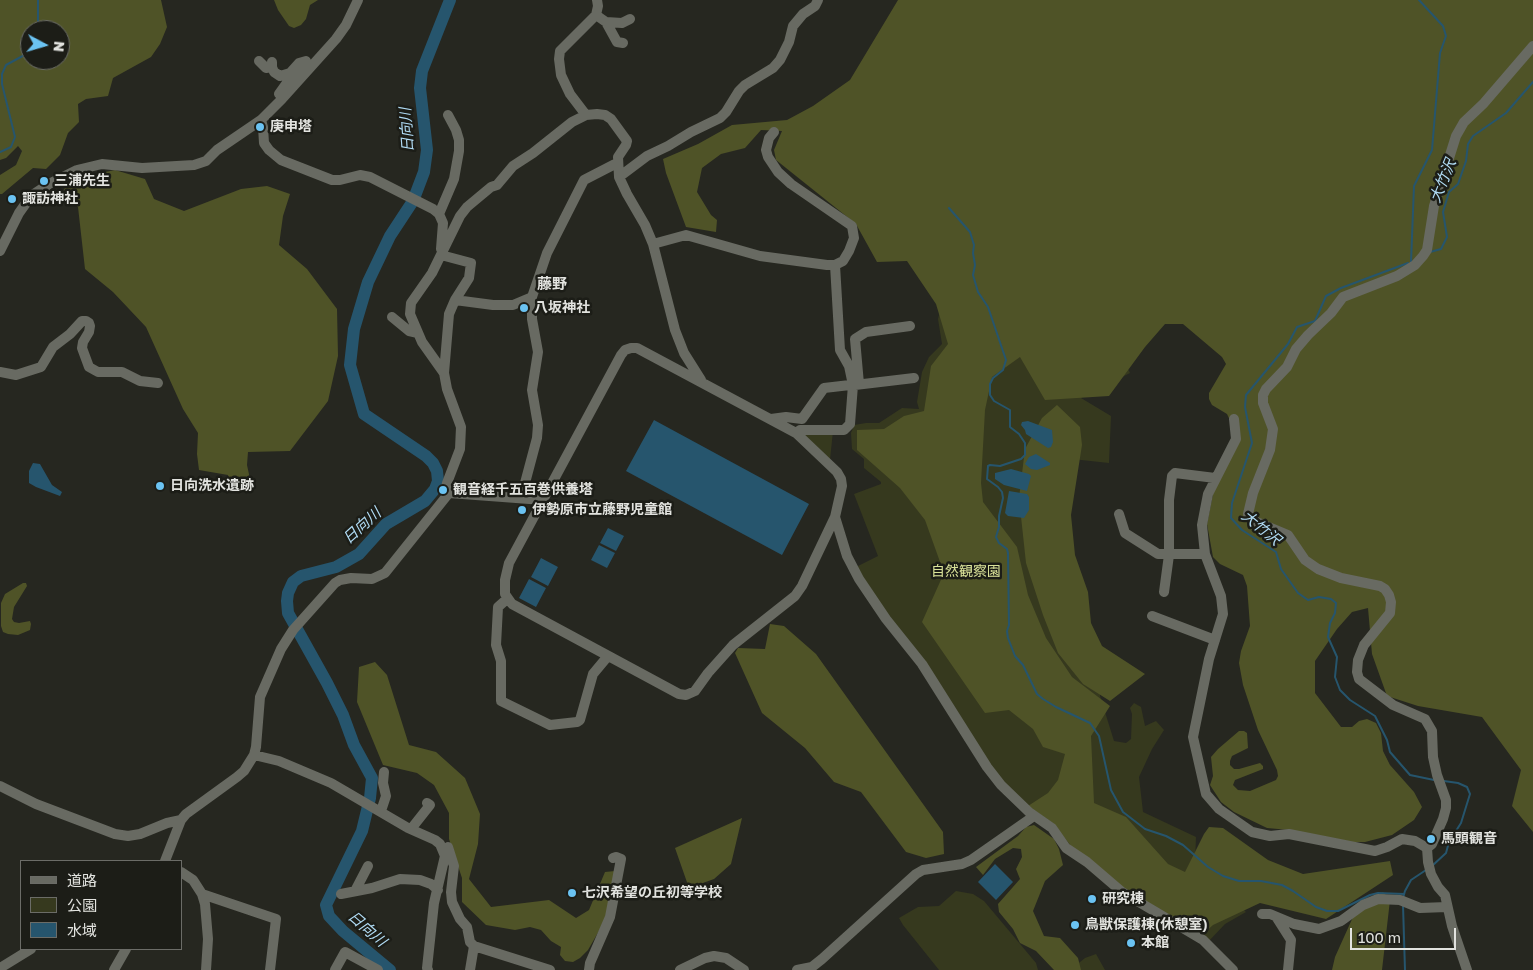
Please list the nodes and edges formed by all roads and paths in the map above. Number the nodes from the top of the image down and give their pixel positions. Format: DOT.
graph roads {
  1 [pos="358,0"];
  2 [pos="597,0"];
  3 [pos="818,0"];
  4 [pos="596,15"];
  5 [pos="630,19"];
  6 [pos="606,22"];
  7 [pos="624,43"];
  8 [pos="1533,46"];
  9 [pos="259,61"];
  10 [pos="448,115"];
  11 [pos="586,116"];
  12 [pos="264,117"];
  13 [pos="774,132"];
  14 [pos="617,163"];
  15 [pos="619,178"];
  16 [pos="439,214"];
  17 [pos="653,244"];
  18 [pos="0,250"];
  19 [pos="441,254"];
  20 [pos="835,265"];
  21 [pos="532,297"];
  22 [pos="455,300"];
  23 [pos="392,317"];
  24 [pos="910,326"];
  25 [pos="418,333"];
  26 [pos="0,372"];
  27 [pos="444,373"];
  28 [pos="914,378"];
  29 [pos="701,381"];
  30 [pos="158,383"];
  31 [pos="855,385"];
  32 [pos="1234,418"];
  33 [pos="771,419"];
  34 [pos="796,433"];
  35 [pos="1216,478"];
  36 [pos="449,493"];
  37 [pos="521,498"];
  38 [pos="543,500"];
  39 [pos="1119,514"];
  40 [pos="834,517"];
  41 [pos="1205,554"];
  42 [pos="1169,555"];
  43 [pos="1164,592"];
  44 [pos="507,598"];
  45 [pos="1152,616"];
  46 [pos="1215,640"];
  47 [pos="608,656"];
  48 [pos="254,755"];
  49 [pos="384,772"];
  50 [pos="0,786"];
  51 [pos="427,803"];
  52 [pos="377,809"];
  53 [pos="1034,816"];
  54 [pos="181,820"];
  55 [pos="411,829"];
  56 [pos="435,840"];
  57 [pos="1427,848"];
  58 [pos="613,858"];
  59 [pos="165,860"];
  60 [pos="368,866"];
  61 [pos="182,873"];
  62 [pos="438,890"];
  63 [pos="354,891"];
  64 [pos="202,894"];
  65 [pos="341,894"];
  66 [pos="1448,907"];
  67 [pos="1262,914"];
  68 [pos="1277,918"];
  69 [pos="474,946"];
  70 [pos="29,950"];
  71 [pos="125,950"];
  72 [pos="362,966"];
  73 [pos="0,968"];
  74 [pos="425,969"];
  75 [pos="114,970"];
  76 [pos="206,970"];
  77 [pos="270,970"];
  78 [pos="335,970"];
  79 [pos="378,970"];
  80 [pos="470,970"];
  81 [pos="550,970"];
  82 [pos="589,970"];
  83 [pos="680,970"];
  84 [pos="744,970"];
  85 [pos="797,970"];
  86 [pos="1233,970"];
  87 [pos="1288,970"];
  88 [pos="1467,970"];
  1 -- 12 [label="street"];
  2 -- 4 [label="street"];
  3 -- 15 [label="street"];
  4 -- 6 [label="street"];
  4 -- 11 [label="street"];
  5 -- 6 [label="street"];
  6 -- 7 [label="street"];
  8 -- 57 [label="street"];
  9 -- 12 [label="street"];
  10 -- 16 [label="street"];
  11 -- 14 [label="street"];
  11 -- 19 [label="street"];
  12 -- 16 [label="street"];
  12 -- 18 [label="street"];
  13 -- 20 [label="street"];
  14 -- 15 [label="street"];
  14 -- 21 [label="street"];
  15 -- 17 [label="street"];
  16 -- 19 [label="street"];
  17 -- 20 [label="street"];
  17 -- 29 [label="street"];
  19 -- 22 [label="street"];
  19 -- 25 [label="street"];
  20 -- 34 [label="street"];
  21 -- 22 [label="street"];
  21 -- 37 [label="street"];
  22 -- 27 [label="street"];
  23 -- 25 [label="street"];
  24 -- 31 [label="street"];
  25 -- 27 [label="street"];
  26 -- 30 [label="street"];
  27 -- 36 [label="street"];
  28 -- 31 [label="street"];
  29 -- 33 [label="street"];
  29 -- 38 [label="street"];
  31 -- 33 [label="street"];
  32 -- 35 [label="street"];
  33 -- 34 [label="street"];
  34 -- 40 [label="street"];
  35 -- 41 [label="street"];
  35 -- 42 [label="street"];
  36 -- 37 [label="street"];
  36 -- 48 [label="street"];
  37 -- 38 [label="street"];
  38 -- 44 [label="street"];
  39 -- 42 [label="street"];
  40 -- 47 [label="street"];
  40 -- 53 [label="street"];
  41 -- 42 [label="street"];
  41 -- 46 [label="street"];
  42 -- 43 [label="street"];
  44 -- 47 [label="street"];
  44 -- 47 [label="street"];
  45 -- 46 [label="street"];
  46 -- 57 [label="street"];
  48 -- 52 [label="street"];
  48 -- 54 [label="street"];
  49 -- 52 [label="street"];
  50 -- 54 [label="street"];
  51 -- 55 [label="street"];
  52 -- 55 [label="street"];
  53 -- 85 [label="street"];
  53 -- 86 [label="street"];
  54 -- 59 [label="street"];
  55 -- 56 [label="street"];
  56 -- 62 [label="street"];
  56 -- 69 [label="street"];
  57 -- 66 [label="street"];
  58 -- 82 [label="street"];
  60 -- 63 [label="street"];
  61 -- 64 [label="street"];
  62 -- 63 [label="street"];
  62 -- 74 [label="street"];
  63 -- 65 [label="street"];
  64 -- 76 [label="street"];
  64 -- 77 [label="street"];
  66 -- 68 [label="street"];
  66 -- 88 [label="street"];
  67 -- 68 [label="street"];
  68 -- 87 [label="street"];
  69 -- 80 [label="street"];
  69 -- 81 [label="street"];
  70 -- 73 [label="street"];
  71 -- 75 [label="street"];
  72 -- 78 [label="street"];
  72 -- 79 [label="street"];
  83 -- 84 [label="street"];
}
